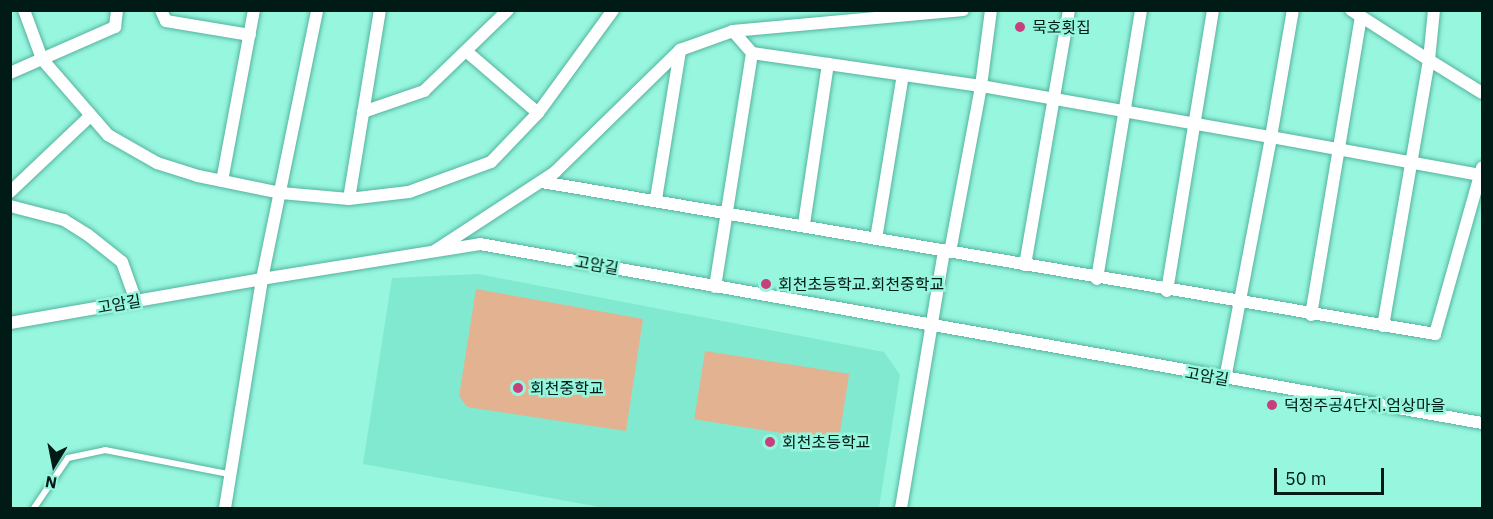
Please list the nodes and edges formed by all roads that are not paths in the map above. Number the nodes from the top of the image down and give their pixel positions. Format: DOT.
graph roads {
  1 [pos="24,10"];
  2 [pos="117,10"];
  3 [pos="161,10"];
  4 [pos="254,10"];
  5 [pos="317,10"];
  6 [pos="380,10"];
  7 [pos="508,10"];
  8 [pos="613,10"];
  9 [pos="963,10"];
  10 [pos="991,10"];
  11 [pos="1069,10"];
  12 [pos="1141,10"];
  13 [pos="1213,10"];
  14 [pos="1293,10"];
  15 [pos="1434,10"];
  16 [pos="1356,14"];
  17 [pos="733,31"];
  18 [pos="250,34"];
  19 [pos="680,50"];
  20 [pos="466,51"];
  21 [pos="752,53"];
  22 [pos="42,59"];
  23 [pos="1429,60"];
  24 [pos="828,64"];
  25 [pos="10,73"];
  26 [pos="903,75"];
  27 [pos="981,86"];
  28 [pos="1482,93"];
  29 [pos="1054,99"];
  30 [pos="363,112"];
  31 [pos="1125,112"];
  32 [pos="538,113"];
  33 [pos="90,116"];
  34 [pos="1195,124"];
  35 [pos="1271,137"];
  36 [pos="1340,150"];
  37 [pos="1413,163"];
  38 [pos="1481,171"];
  39 [pos="222,181"];
  40 [pos="542,182"];
  41 [pos="10,192"];
  42 [pos="281,193"];
  43 [pos="349,199"];
  44 [pos="656,199"];
  45 [pos="10,206"];
  46 [pos="729,212"];
  47 [pos="804,225"];
  48 [pos="876,239"];
  49 [pos="947,252"];
  50 [pos="430,253"];
  51 [pos="1026,266"];
  52 [pos="262,279"];
  53 [pos="1097,279"];
  54 [pos="715,287"];
  55 [pos="1167,291"];
  56 [pos="136,301"];
  57 [pos="1239,304"];
  58 [pos="1311,315"];
  59 [pos="10,323"];
  60 [pos="932,325"];
  61 [pos="1383,326"];
  62 [pos="1225,379"];
  63 [pos="1482,423"];
  64 [pos="228,474"];
  65 [pos="34,508"];
  66 [pos="225,508"];
  67 [pos="901,508"];
  1 -- 22 [label="street"];
  2 -- 22 [label="street"];
  3 -- 18 [label="street"];
  4 -- 18 [label="street"];
  5 -- 42 [label="street"];
  6 -- 30 [label="street"];
  7 -- 20 [label="street"];
  8 -- 32 [label="street"];
  9 -- 17 [label="street"];
  10 -- 27 [label="street"];
  11 -- 29 [label="street"];
  12 -- 31 [label="street"];
  13 -- 34 [label="street"];
  14 -- 35 [label="street"];
  15 -- 23 [label="street"];
  16 -- 23 [label="street"];
  16 -- 36 [label="street"];
  17 -- 19 [label="street"];
  17 -- 21 [label="street"];
  18 -- 39 [label="street"];
  19 -- 40 [label="street"];
  19 -- 44 [label="street"];
  20 -- 30 [label="street"];
  20 -- 32 [label="street"];
  21 -- 24 [label="street"];
  21 -- 46 [label="street"];
  22 -- 25 [label="street"];
  22 -- 33 [label="street"];
  23 -- 28 [label="street"];
  23 -- 37 [label="street"];
  24 -- 26 [label="street"];
  24 -- 47 [label="street"];
  26 -- 27 [label="street"];
  26 -- 48 [label="street"];
  27 -- 29 [label="street"];
  27 -- 49 [label="street"];
  29 -- 31 [label="street"];
  29 -- 51 [label="street"];
  30 -- 43 [label="street"];
  31 -- 34 [label="street"];
  31 -- 53 [label="street"];
  32 -- 43 [label="street"];
  33 -- 39 [label="street"];
  33 -- 41 [label="street"];
  34 -- 35 [label="street"];
  34 -- 55 [label="street"];
  35 -- 36 [label="street"];
  35 -- 57 [label="street"];
  36 -- 37 [label="street"];
  36 -- 58 [label="street"];
  37 -- 38 [label="street"];
  37 -- 61 [label="street"];
  38 -- 61 [label="street"];
  39 -- 42 [label="street"];
  40 -- 44 [label="street"];
  40 -- 50 [label="street"];
  42 -- 43 [label="street"];
  42 -- 52 [label="street"];
  44 -- 46 [label="street"];
  45 -- 56 [label="street"];
  46 -- 47 [label="street"];
  46 -- 54 [label="street"];
  47 -- 48 [label="street"];
  48 -- 49 [label="street"];
  49 -- 51 [label="street"];
  49 -- 60 [label="street"];
  50 -- 52 [label="street, 고암길"];
  50 -- 54 [label="street, 고암길"];
  51 -- 53 [label="street"];
  52 -- 56 [label="street, 고암길"];
  52 -- 64 [label="street"];
  53 -- 55 [label="street"];
  54 -- 60 [label="street, 고암길"];
  55 -- 57 [label="street"];
  56 -- 59 [label="street, 고암길"];
  57 -- 58 [label="street"];
  57 -- 62 [label="street"];
  58 -- 61 [label="street"];
  60 -- 62 [label="street, 고암길"];
  60 -- 67 [label="street"];
  62 -- 63 [label="street, 고암길"];
  64 -- 65 [label="lane"];
  64 -- 66 [label="street"];
}
